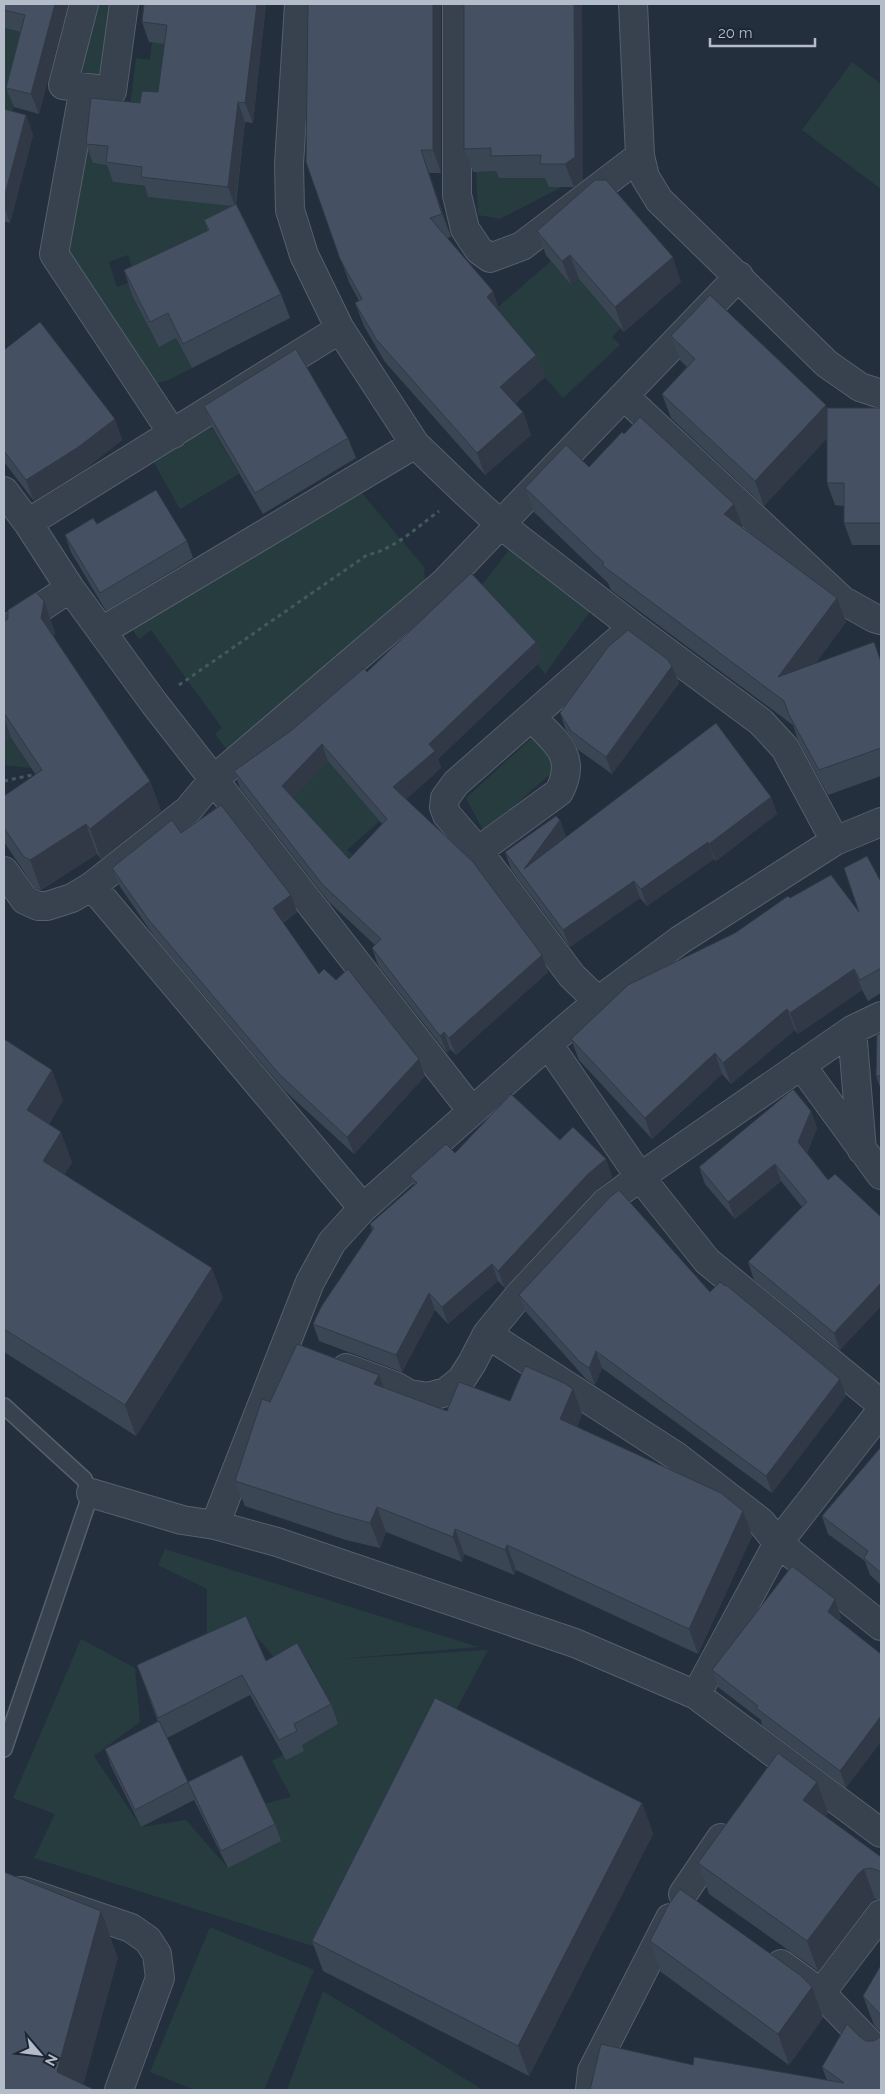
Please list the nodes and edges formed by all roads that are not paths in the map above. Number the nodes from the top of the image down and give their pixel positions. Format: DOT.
graph roads {
  1 [pos="84,4"];
  2 [pos="124,4"];
  3 [pos="299,4"];
  4 [pos="457,4"];
  5 [pos="634,4"];
  6 [pos="84,88"];
  7 [pos="640,156"];
  8 [pos="738,276"];
  9 [pos="340,329"];
  10 [pos="881,394"];
  11 [pos="624,396"];
  12 [pos="172,434"];
  13 [pos="415,444"];
  14 [pos="4,491"];
  15 [pos="28,523"];
  16 [pos="500,524"];
  17 [pos="70,588"];
  18 [pos="881,620"];
  19 [pos="633,627"];
  20 [pos="102,631"];
  21 [pos="4,632"];
  22 [pos="531,717"];
  23 [pos="213,780"];
  24 [pos="881,822"];
  25 [pos="835,841"];
  26 [pos="478,850"];
  27 [pos="4,871"];
  28 [pos="92,886"];
  29 [pos="598,1001"];
  30 [pos="881,1016"];
  31 [pos="852,1030"];
  32 [pos="548,1044"];
  33 [pos="802,1065"];
  34 [pos="472,1111"];
  35 [pos="862,1152"];
  36 [pos="881,1175"];
  37 [pos="640,1176"];
  38 [pos="363,1208"];
  39 [pos="487,1334"];
  40 [pos="304,1352"];
  41 [pos="881,1404"];
  42 [pos="4,1406"];
  43 [pos="881,1411"];
  44 [pos="91,1493"];
  45 [pos="215,1525"];
  46 [pos="778,1543"];
  47 [pos="881,1626"];
  48 [pos="696,1695"];
  49 [pos="4,1749"];
  50 [pos="733,1821"];
  51 [pos="881,1833"];
  52 [pos="4,1900"];
  53 [pos="881,1914"];
  54 [pos="764,1952"];
  55 [pos="821,1993"];
  56 [pos="881,2055"];
  57 [pos="119,2090"];
  58 [pos="590,2090"];
  1 -- 6 [label="street"];
  2 -- 6 [label="street"];
  3 -- 9 [label="street"];
  4 -- 7 [label="street"];
  5 -- 7 [label="street"];
  6 -- 12 [label="street"];
  7 -- 8 [label="street"];
  8 -- 10 [label="street"];
  8 -- 11 [label="street"];
  9 -- 12 [label="street"];
  9 -- 13 [label="street"];
  11 -- 16 [label="street"];
  11 -- 18 [label="street"];
  12 -- 15 [label="street"];
  13 -- 16 [label="street"];
  13 -- 20 [label="street"];
  14 -- 15 [label="street"];
  15 -- 17 [label="street"];
  16 -- 19 [label="street"];
  16 -- 23 [label="street"];
  17 -- 20 [label="street"];
  17 -- 21 [label="street"];
  19 -- 22 [label="street"];
  19 -- 25 [label="street"];
  20 -- 23 [label="street"];
  22 -- 26 [label="street"];
  22 -- 26 [label="street"];
  23 -- 28 [label="street"];
  23 -- 34 [label="street"];
  24 -- 25 [label="street"];
  25 -- 29 [label="street"];
  26 -- 29 [label="street"];
  27 -- 28 [label="street"];
  28 -- 38 [label="street"];
  29 -- 32 [label="street"];
  30 -- 31 [label="street"];
  31 -- 33 [label="street"];
  31 -- 35 [label="street"];
  32 -- 34 [label="street"];
  32 -- 37 [label="street"];
  33 -- 35 [label="street"];
  33 -- 37 [label="street"];
  34 -- 38 [label="street"];
  35 -- 36 [label="street"];
  37 -- 39 [label="street"];
  37 -- 41 [label="street"];
  38 -- 40 [label="street"];
  39 -- 40 [label="street"];
  39 -- 46 [label="street"];
  40 -- 45 [label="street"];
  42 -- 44 [label="lane"];
  43 -- 46 [label="street"];
  44 -- 45 [label="street"];
  44 -- 49 [label="lane"];
  45 -- 48 [label="street"];
  46 -- 47 [label="street"];
  46 -- 48 [label="street"];
  48 -- 51 [label="street"];
  50 -- 58 [label="street"];
  52 -- 57 [label="street"];
  53 -- 55 [label="street"];
  54 -- 55 [label="street"];
  55 -- 56 [label="street"];
}
